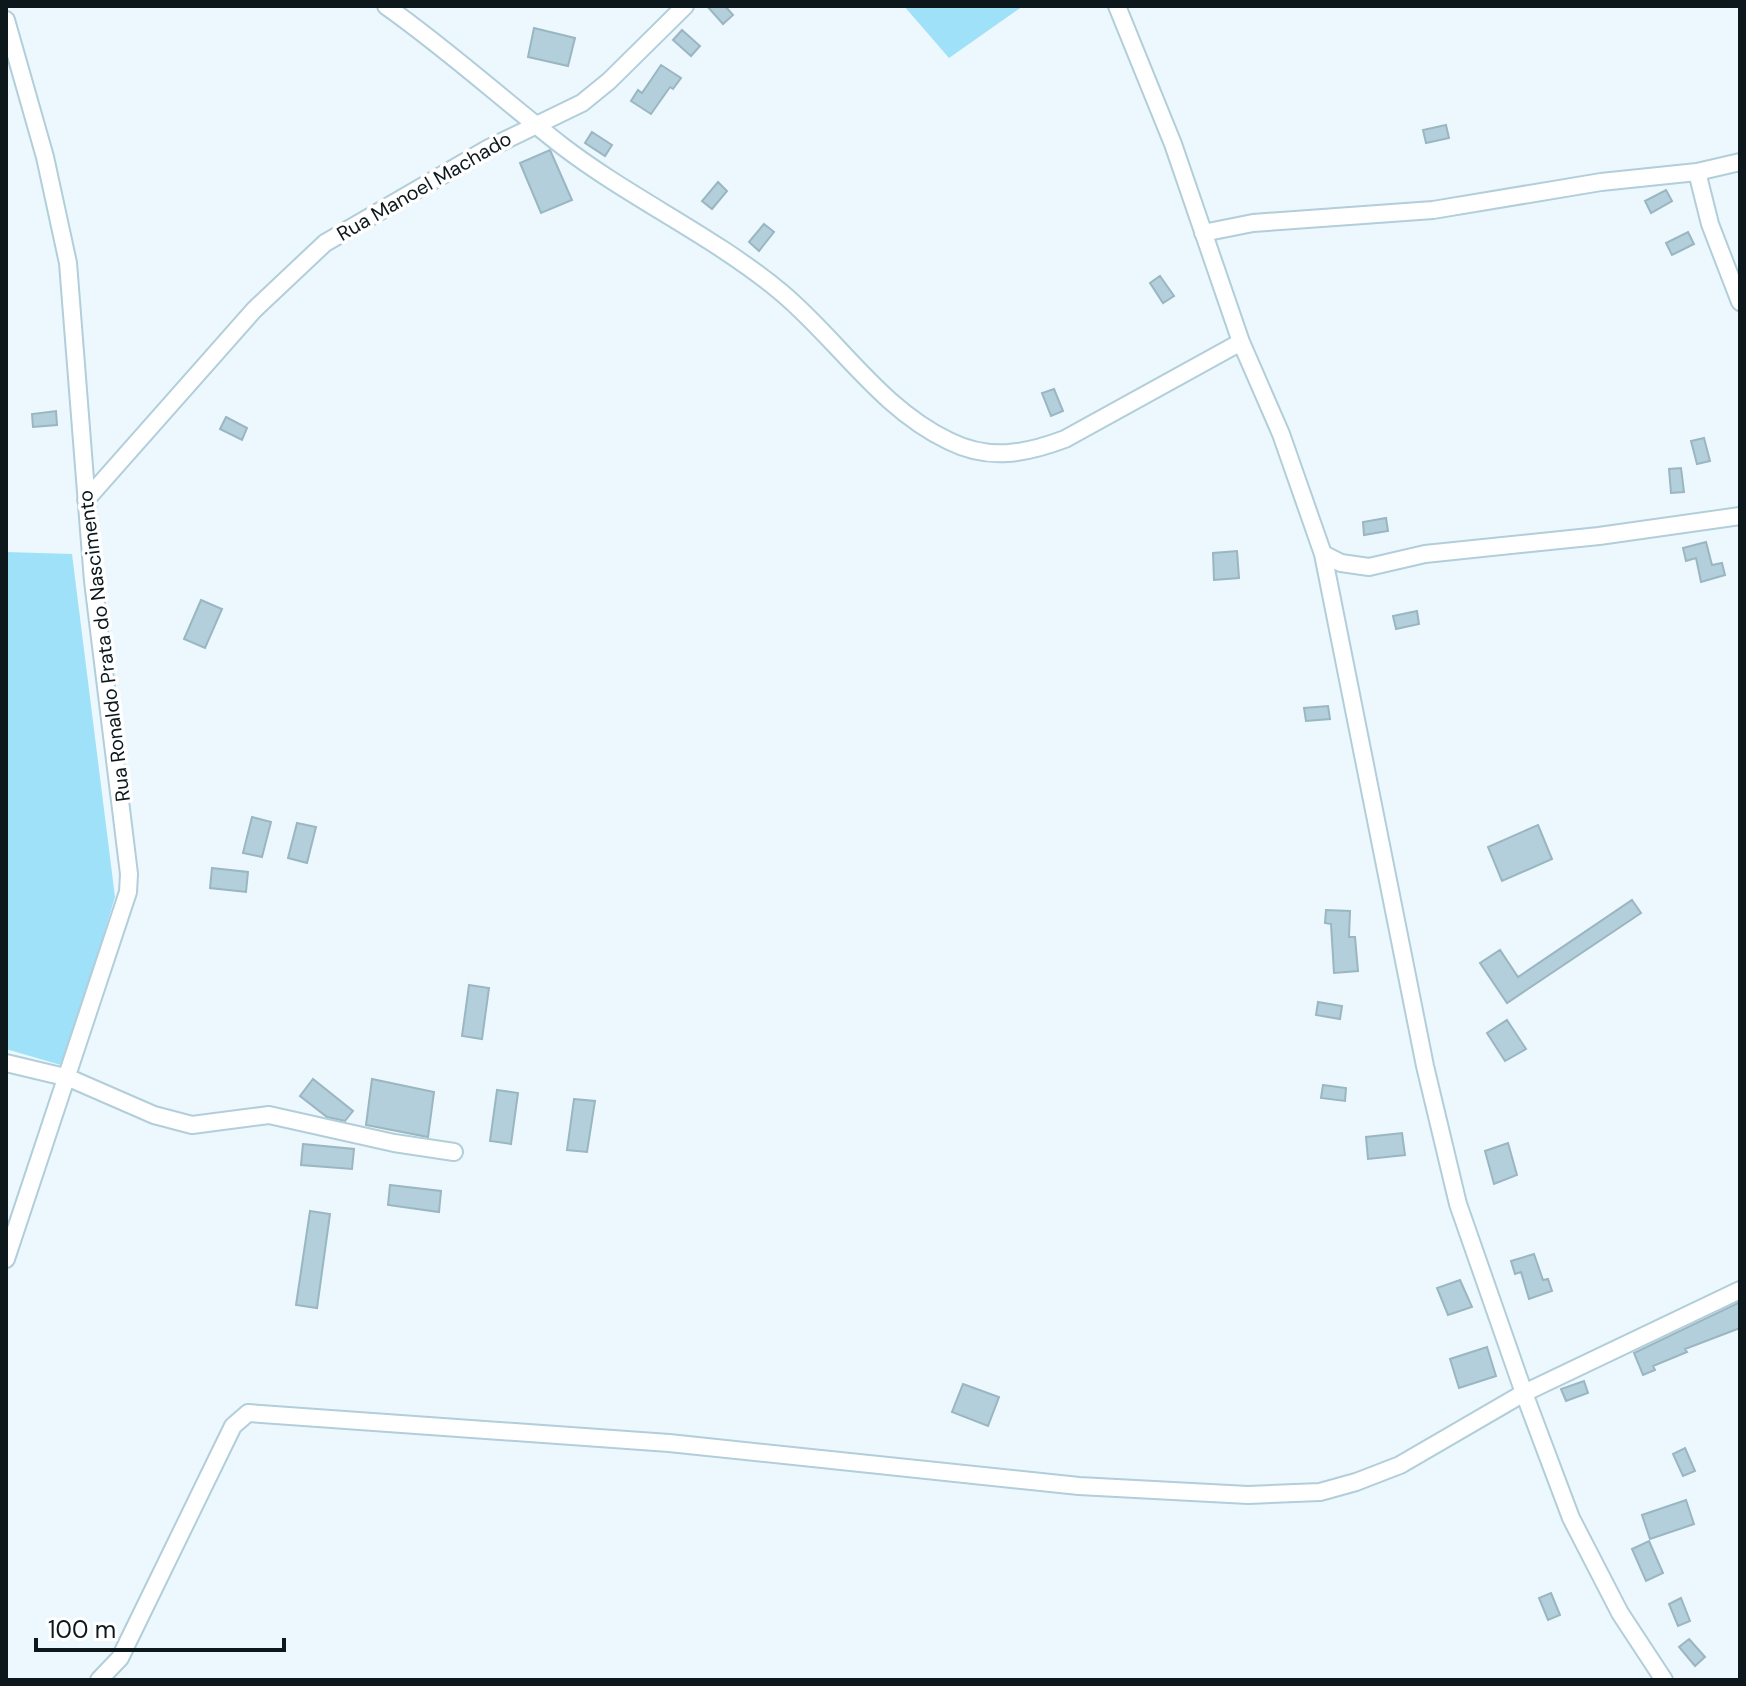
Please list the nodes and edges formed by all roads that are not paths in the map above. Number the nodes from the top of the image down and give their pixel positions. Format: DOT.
graph roads {
  1 [pos="386,6"];
  2 [pos="685,6"];
  3 [pos="1117,6"];
  4 [pos="6,20"];
  5 [pos="536,122"];
  6 [pos="1740,162"];
  7 [pos="1697,172"];
  8 [pos="1203,233"];
  9 [pos="1740,302"];
  10 [pos="1241,342"];
  11 [pos="86,500"];
  12 [pos="1740,516"];
  13 [pos="1323,554"];
  14 [pos="6,1063"];
  15 [pos="69,1078"];
  16 [pos="454,1152"];
  17 [pos="6,1259"];
  18 [pos="1740,1290"];
  19 [pos="1524,1393"];
  20 [pos="99,1680"];
  21 [pos="1664,1680"];
  1 -- 5 [label="street"];
  2 -- 5 [label="street, Rua Manoel Machado"];
  3 -- 8 [label="street"];
  4 -- 11 [label="street, Rua Ronaldo Prata do Nascimento"];
  5 -- 10 [label="street"];
  5 -- 11 [label="street, Rua Manoel Machado"];
  6 -- 7 [label="street"];
  7 -- 8 [label="street"];
  7 -- 9 [label="street"];
  8 -- 10 [label="street"];
  10 -- 13 [label="street"];
  11 -- 15 [label="street, Rua Ronaldo Prata do Nascimento"];
  12 -- 13 [label="street"];
  13 -- 19 [label="street"];
  14 -- 15 [label="street"];
  15 -- 16 [label="street"];
  15 -- 17 [label="street, Rua Ronaldo Prata do Nascimento"];
  18 -- 19 [label="street"];
  19 -- 20 [label="street"];
  19 -- 21 [label="street"];
}
